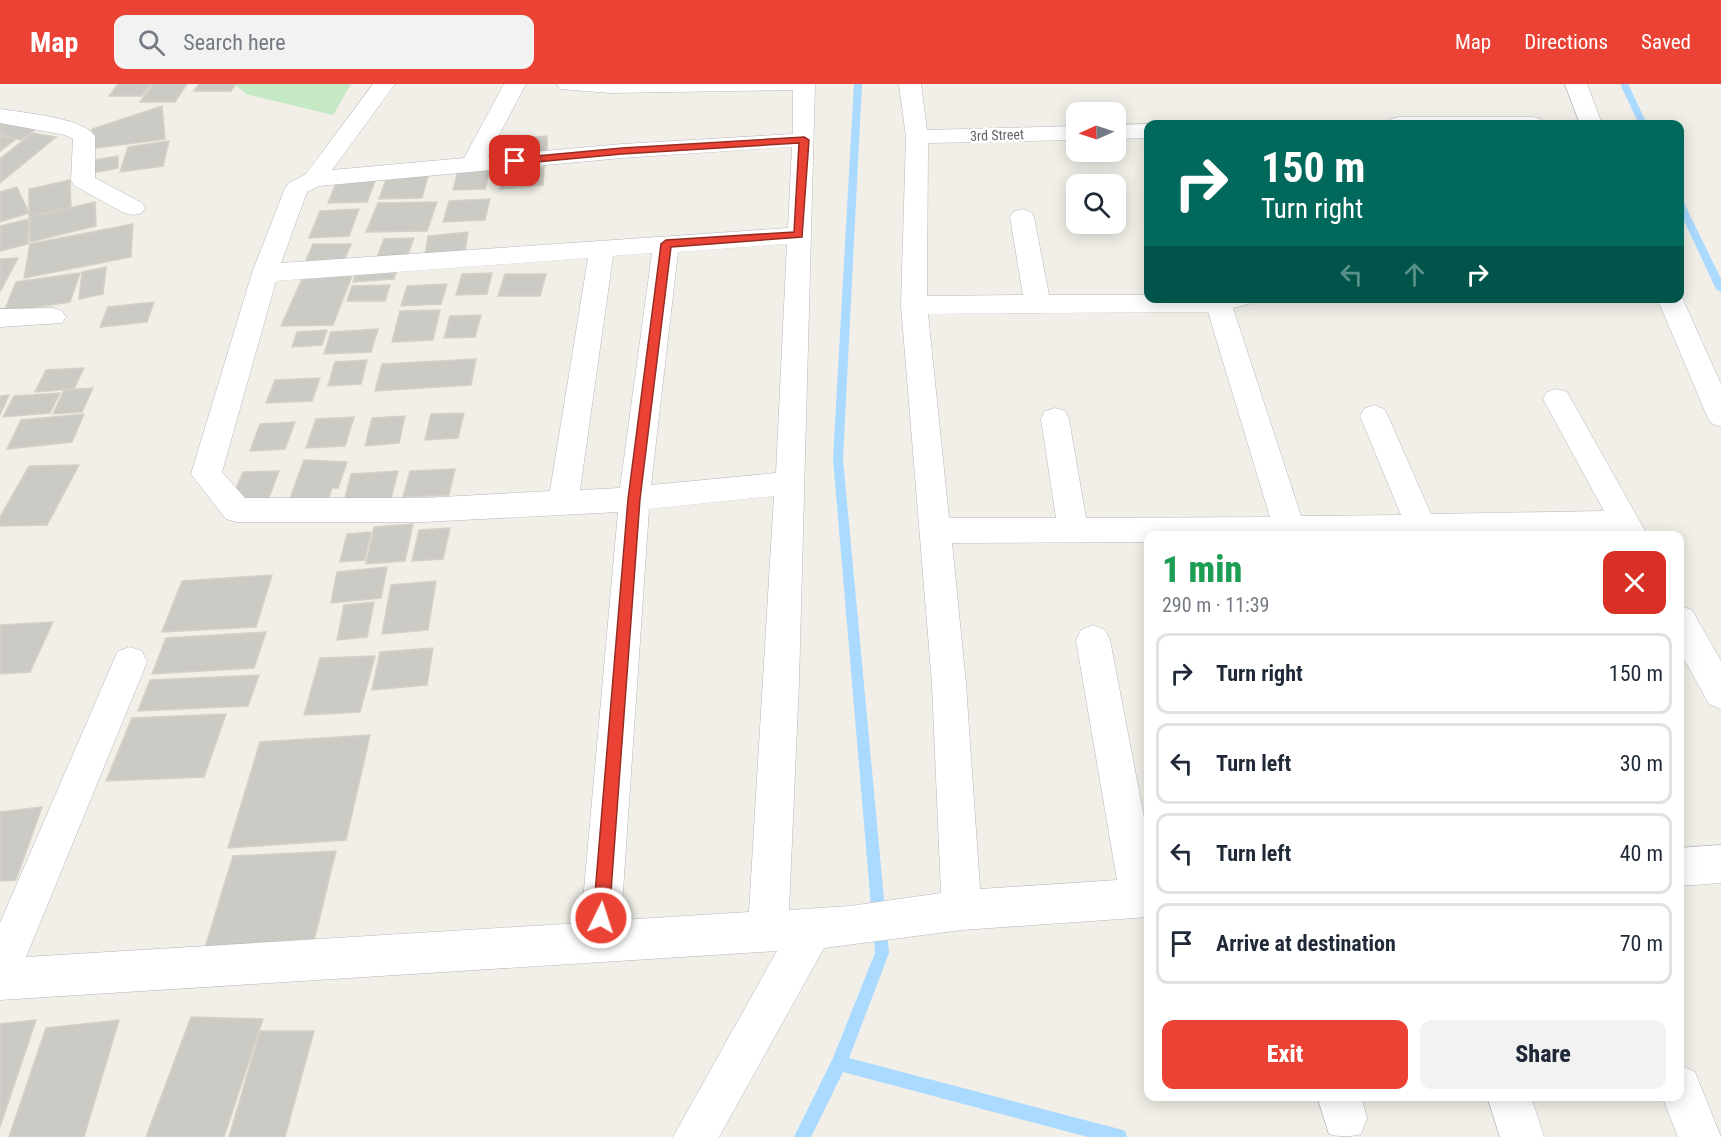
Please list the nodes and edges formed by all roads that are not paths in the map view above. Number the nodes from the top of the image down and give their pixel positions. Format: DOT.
graph roads {
  1 [pos="384,84"];
  2 [pos="515,84"];
  3 [pos="568,84"];
  4 [pos="795,84"];
  5 [pos="804,84"];
  6 [pos="910,84"];
  7 [pos="1576,84"];
  8 [pos="0,116"];
  9 [pos="1590,120"];
  10 [pos="1144,131"];
  11 [pos="1126,132"];
  12 [pos="1066,133"];
  13 [pos="917,137"];
  14 [pos="804,140"];
  15 [pos="472,165"];
  16 [pos="314,178"];
  17 [pos="133,208"];
  18 [pos="1022,217"];
  19 [pos="799,235"];
  20 [pos="666,244"];
  21 [pos="602,248"];
  22 [pos="265,273"];
  23 [pos="1144,302"];
  24 [pos="1226,303"];
  25 [pos="1672,303"];
  26 [pos="1037,304"];
  27 [pos="914,305"];
  28 [pos="53,316"];
  29 [pos="0,318"];
  30 [pos="1557,399"];
  31 [pos="1374,416"];
  32 [pos="1721,416"];
  33 [pos="1055,419"];
  34 [pos="789,483"];
  35 [pos="634,499"];
  36 [pos="563,503"];
  37 [pos="1421,526"];
  38 [pos="1629,529"];
  39 [pos="1073,530"];
  40 [pos="935,531"];
  41 [pos="1182,531"];
  42 [pos="1291,531"];
  43 [pos="1313,531"];
  44 [pos="1684,627"];
  45 [pos="1093,640"];
  46 [pos="130,662"];
  47 [pos="1721,693"];
  48 [pos="1721,864"];
  49 [pos="1684,867"];
  50 [pos="1144,898"];
  51 [pos="962,910"];
  52 [pos="831,926"];
  53 [pos="768,931"];
  54 [pos="599,942"];
  55 [pos="0,971"];
  56 [pos="0,979"];
  57 [pos="1684,1097"];
  58 [pos="1511,1101"];
  59 [pos="695,1137"];
  60 [pos="1522,1137"];
  61 [pos="1700,1137"];
  1 -- 16 [label="street"];
  2 -- 15 [label="street"];
  3 -- 4 [label="street"];
  5 -- 14 [label="street"];
  6 -- 13 [label="street"];
  7 -- 9 [label="street"];
  8 -- 17 [label="street"];
  10 -- 11 [label="street"];
  12 -- 13 [label="street, 3rd Street"];
  13 -- 27 [label="street"];
  14 -- 15 [label="street"];
  14 -- 19 [label="street"];
  15 -- 16 [label="street"];
  16 -- 22 [label="street"];
  18 -- 26 [label="street"];
  19 -- 20 [label="street"];
  19 -- 34 [label="street"];
  20 -- 21 [label="street"];
  20 -- 35 [label="street"];
  21 -- 22 [label="street"];
  21 -- 36 [label="street"];
  22 -- 36 [label="street"];
  23 -- 26 [label="street"];
  24 -- 42 [label="street"];
  25 -- 32 [label="street"];
  26 -- 27 [label="street"];
  27 -- 40 [label="street"];
  28 -- 29 [label="street"];
  30 -- 38 [label="street"];
  31 -- 37 [label="street"];
  33 -- 39 [label="street"];
  34 -- 35 [label="street"];
  34 -- 53 [label="street"];
  35 -- 36 [label="street"];
  35 -- 54 [label="street"];
  37 -- 38 [label="street"];
  37 -- 43 [label="street"];
  39 -- 40 [label="street"];
  39 -- 41 [label="street"];
  40 -- 51 [label="street"];
  44 -- 47 [label="street"];
  45 -- 50 [label="street"];
  46 -- 55 [label="street"];
  48 -- 49 [label="street"];
  50 -- 51 [label="street"];
  51 -- 52 [label="street"];
  52 -- 53 [label="street"];
  52 -- 59 [label="street"];
  53 -- 54 [label="street"];
  54 -- 56 [label="street"];
  57 -- 61 [label="street"];
  58 -- 60 [label="street"];
}
